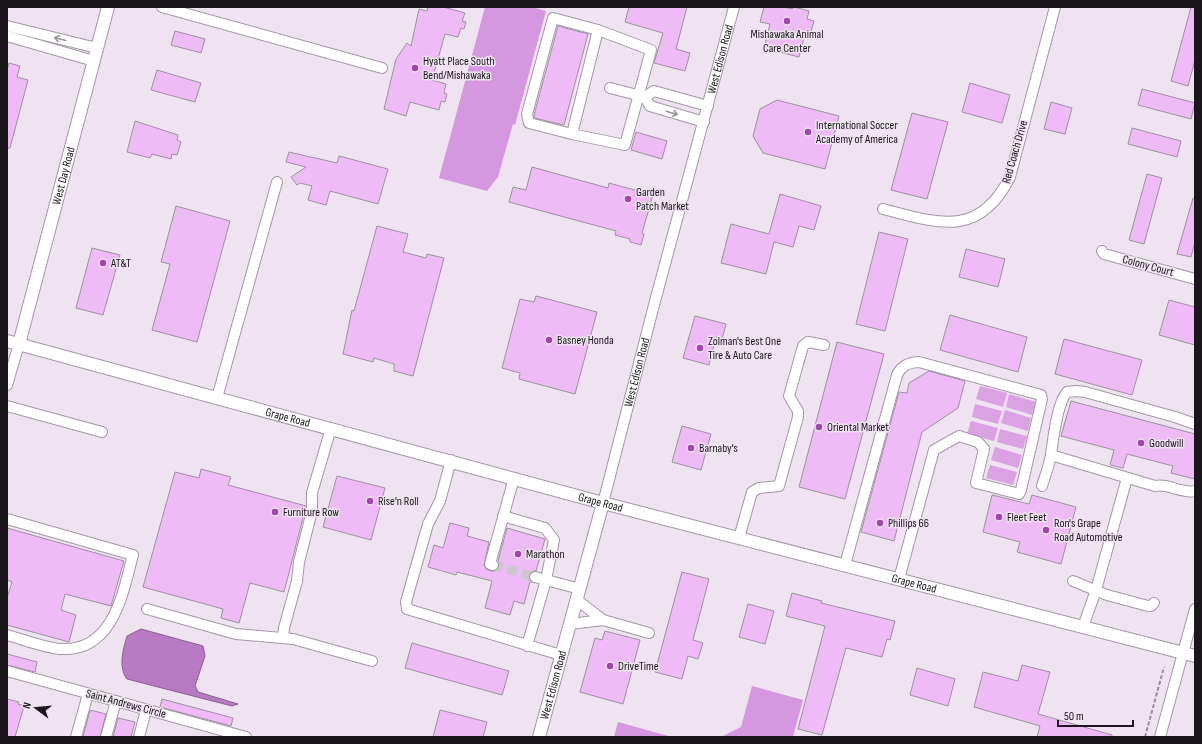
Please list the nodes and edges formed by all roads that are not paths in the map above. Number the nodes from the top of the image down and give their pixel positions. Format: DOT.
graph roads {
  1 [pos="108,7"];
  2 [pos="162,7"];
  3 [pos="734,7"];
  4 [pos="1055,7"];
  5 [pos="7,26"];
  6 [pos="598,30"];
  7 [pos="7,36"];
  8 [pos="98,48"];
  9 [pos="94,61"];
  10 [pos="382,68"];
  11 [pos="610,88"];
  12 [pos="642,96"];
  13 [pos="708,106"];
  14 [pos="704,122"];
  15 [pos="572,134"];
  16 [pos="277,182"];
  17 [pos="883,208"];
  18 [pos="1102,251"];
  19 [pos="1195,279"];
  20 [pos="13,343"];
  21 [pos="824,345"];
  22 [pos="7,385"];
  23 [pos="218,398"];
  24 [pos="7,406"];
  25 [pos="1195,424"];
  26 [pos="331,428"];
  27 [pos="102,432"];
  28 [pos="1051,455"];
  29 [pos="451,460"];
  30 [pos="514,478"];
  31 [pos="1127,478"];
  32 [pos="1042,486"];
  33 [pos="1195,491"];
  34 [pos="603,503"];
  35 [pos="503,516"];
  36 [pos="7,519"];
  37 [pos="739,538"];
  38 [pos="493,565"];
  39 [pos="845,565"];
  40 [pos="535,577"];
  41 [pos="899,579"];
  42 [pos="546,580"];
  43 [pos="1073,581"];
  44 [pos="1096,590"];
  45 [pos="578,594"];
  46 [pos="1154,603"];
  47 [pos="147,609"];
  48 [pos="1195,609"];
  49 [pos="603,620"];
  50 [pos="570,624"];
  51 [pos="1083,627"];
  52 [pos="649,633"];
  53 [pos="7,635"];
  54 [pos="283,637"];
  55 [pos="527,646"];
  56 [pos="1183,653"];
  57 [pos="561,655"];
  58 [pos="1195,656"];
  59 [pos="372,661"];
  60 [pos="7,671"];
  61 [pos="88,694"];
  62 [pos="116,701"];
  63 [pos="146,710"];
  64 [pos="76,737"];
  65 [pos="106,737"];
  66 [pos="139,737"];
  67 [pos="246,737"];
  68 [pos="539,737"];
  69 [pos="1160,737"];
  1 -- 8 [label="main road, West Day Road"];
  2 -- 10 [label="street"];
  3 -- 13 [label="street, West Edison Road"];
  4 -- 17 [label="street, Red Coach Drive"];
  8 -- 5 [label="street, one-way"];
  6 -- 12 [label="street"];
  6 -- 15 [label="street"];
  6 -- 15 [label="street"];
  7 -- 9 [label="street"];
  8 -- 9 [label="main road, West Day Road"];
  9 -- 20 [label="main road, West Day Road"];
  11 -- 12 [label="street"];
  12 -- 13 [label="street"];
  12 -- 14 [label="street, one-way"];
  12 -- 15 [label="street"];
  13 -- 14 [label="street, West Edison Road"];
  14 -- 34 [label="street, West Edison Road"];
  16 -- 23 [label="street"];
  18 -- 19 [label="street, Colony Court"];
  20 -- 22 [label="street"];
  20 -- 23 [label="main road, Grape Road"];
  21 -- 37 [label="street"];
  23 -- 26 [label="main road, Grape Road"];
  24 -- 27 [label="street"];
  25 -- 28 [label="street"];
  26 -- 29 [label="main road, Grape Road"];
  26 -- 54 [label="street"];
  28 -- 31 [label="street"];
  28 -- 32 [label="street"];
  29 -- 30 [label="main road, Grape Road"];
  29 -- 55 [label="street"];
  30 -- 34 [label="main road, Grape Road"];
  30 -- 35 [label="street"];
  31 -- 33 [label="street"];
  31 -- 44 [label="street"];
  34 -- 37 [label="main road, Grape Road"];
  34 -- 45 [label="main road, West Edison Road"];
  35 -- 38 [label="street"];
  35 -- 42 [label="street"];
  36 -- 53 [label="street"];
  37 -- 39 [label="main road, Grape Road"];
  39 -- 41 [label="main road, Grape Road"];
  39 -- 41 [label="street"];
  40 -- 42 [label="street"];
  41 -- 51 [label="main road, Grape Road"];
  42 -- 45 [label="street"];
  42 -- 55 [label="street"];
  43 -- 44 [label="street"];
  44 -- 46 [label="street"];
  44 -- 51 [label="street"];
  45 -- 49 [label="street"];
  45 -- 50 [label="main road, West Edison Road"];
  47 -- 54 [label="street"];
  48 -- 56 [label="street"];
  49 -- 50 [label="street"];
  49 -- 52 [label="street"];
  50 -- 57 [label="main road, West Edison Road"];
  51 -- 56 [label="main road, Grape Road"];
  54 -- 59 [label="street"];
  55 -- 57 [label="street"];
  56 -- 58 [label="main road, Grape Road"];
  56 -- 69 [label="street"];
  57 -- 68 [label="main road, West Edison Road"];
  60 -- 61 [label="street, Saint Andrews Circle"];
  61 -- 62 [label="street, Saint Andrews Circle"];
  61 -- 64 [label="street"];
  62 -- 63 [label="street, Saint Andrews Circle"];
  62 -- 65 [label="street"];
  63 -- 66 [label="street"];
  63 -- 67 [label="street, Saint Andrews Circle"];
}
